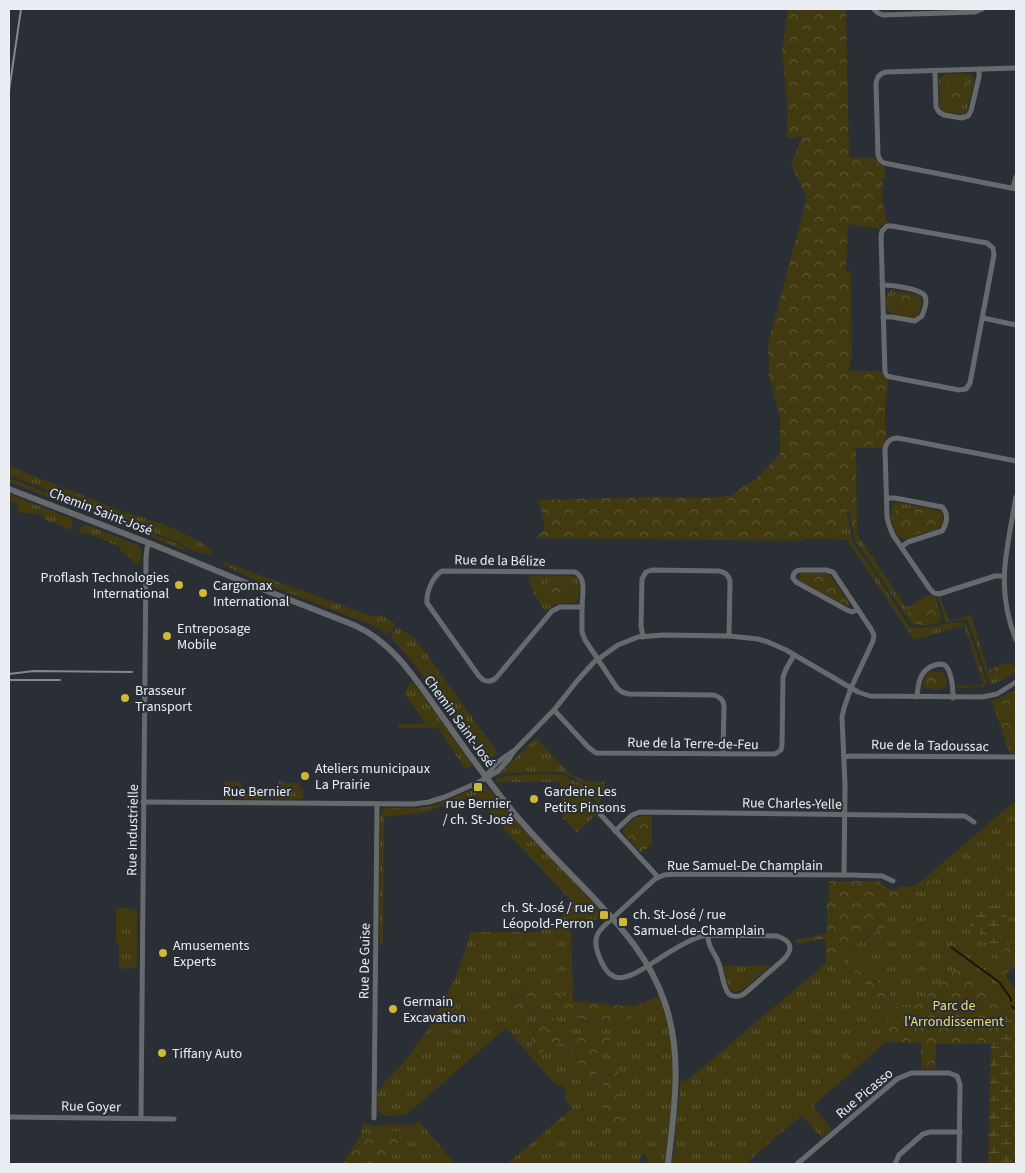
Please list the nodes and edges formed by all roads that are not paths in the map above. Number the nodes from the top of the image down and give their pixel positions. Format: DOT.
graph roads {
  1 [pos="874,9"];
  2 [pos="982,9"];
  3 [pos="1016,68"];
  4 [pos="979,69"];
  5 [pos="935,70"];
  6 [pos="1016,177"];
  7 [pos="1015,189"];
  8 [pos="882,285"];
  9 [pos="882,317"];
  10 [pos="983,318"];
  11 [pos="1016,325"];
  12 [pos="1016,460"];
  13 [pos="9,489"];
  14 [pos="1016,497"];
  15 [pos="887,498"];
  16 [pos="149,543"];
  17 [pos="900,546"];
  18 [pos="1004,576"];
  19 [pos="582,607"];
  20 [pos="858,610"];
  21 [pos="643,636"];
  22 [pos="729,636"];
  23 [pos="1016,640"];
  24 [pos="794,655"];
  25 [pos="597,659"];
  26 [pos="1016,682"];
  27 [pos="851,688"];
  28 [pos="917,697"];
  29 [pos="953,698"];
  30 [pos="554,710"];
  31 [pos="723,754"];
  32 [pos="844,757"];
  33 [pos="1016,757"];
  34 [pos="486,778"];
  35 [pos="143,802"];
  36 [pos="377,804"];
  37 [pos="600,814"];
  38 [pos="845,814"];
  39 [pos="974,822"];
  40 [pos="615,831"];
  41 [pos="844,875"];
  42 [pos="658,878"];
  43 [pos="893,881"];
  44 [pos="613,918"];
  45 [pos="708,935"];
  46 [pos="649,966"];
  47 [pos="9,1116"];
  48 [pos="141,1118"];
  49 [pos="374,1118"];
  50 [pos="174,1119"];
  51 [pos="960,1132"];
  52 [pos="668,1164"];
  53 [pos="797,1164"];
  54 [pos="895,1164"];
  55 [pos="959,1164"];
  1 -- 2 [label="street"];
  3 -- 4 [label="street"];
  4 -- 5 [label="street"];
  4 -- 5 [label="street"];
  5 -- 7 [label="street"];
  6 -- 7 [label="street"];
  8 -- 9 [label="street"];
  8 -- 9 [label="street"];
  8 -- 10 [label="street"];
  9 -- 10 [label="street"];
  10 -- 11 [label="street"];
  12 -- 15 [label="street"];
  13 -- 16 [label="street, Chemin Saint-José"];
  14 -- 18 [label="street"];
  15 -- 17 [label="street"];
  15 -- 17 [label="street"];
  16 -- 34 [label="street, Chemin Saint-José"];
  16 -- 35 [label="street, Rue Industrielle"];
  17 -- 18 [label="street"];
  18 -- 23 [label="street"];
  19 -- 19 [label="street, Rue de la Bélize"];
  19 -- 25 [label="street, Rue de la Bélize"];
  20 -- 20 [label="street"];
  20 -- 27 [label="street"];
  21 -- 22 [label="street, Rue Bernier"];
  21 -- 22 [label="street"];
  21 -- 25 [label="street, Rue Bernier"];
  22 -- 24 [label="street, Rue Bernier"];
  24 -- 27 [label="street, Rue Bernier"];
  24 -- 31 [label="street, Rue de la Terre-de-Feu"];
  25 -- 30 [label="street, Rue Bernier"];
  25 -- 31 [label="street, Rue de la Bélize"];
  26 -- 29 [label="street, Rue Bernier"];
  27 -- 28 [label="street, Rue Bernier"];
  27 -- 32 [label="street"];
  28 -- 29 [label="street, Rue Bernier"];
  28 -- 29 [label="street"];
  30 -- 31 [label="street, Rue de la Terre-de-Feu"];
  30 -- 34 [label="street, Rue Bernier"];
  32 -- 33 [label="street, Rue de la Tadoussac"];
  32 -- 38 [label="street"];
  34 -- 36 [label="street, Rue Bernier"];
  34 -- 44 [label="street, Chemin Saint-José"];
  35 -- 36 [label="street, Rue Bernier"];
  35 -- 48 [label="street, Rue Industrielle"];
  36 -- 49 [label="street, Rue De Guise"];
  37 -- 40 [label="street"];
  38 -- 39 [label="street, Rue Charles-Yelle"];
  38 -- 40 [label="street, Rue Charles-Yelle"];
  38 -- 41 [label="street"];
  40 -- 42 [label="street"];
  41 -- 42 [label="street, Rue Samuel-De Champlain"];
  41 -- 43 [label="street, Rue Samuel-De Champlain"];
  42 -- 44 [label="street, Rue Samuel-De Champlain"];
  44 -- 46 [label="street, Chemin Saint-José"];
  44 -- 46 [label="street, Rue Samuel-De Champlain"];
  45 -- 45 [label="street"];
  45 -- 46 [label="street"];
  46 -- 52 [label="street, Chemin Saint-José"];
  47 -- 48 [label="street, Rue Goyer"];
  48 -- 50 [label="street, Rue Goyer"];
  51 -- 53 [label="street, Rue Picasso"];
  51 -- 54 [label="street"];
  51 -- 55 [label="street, Rue Picasso"];
}
